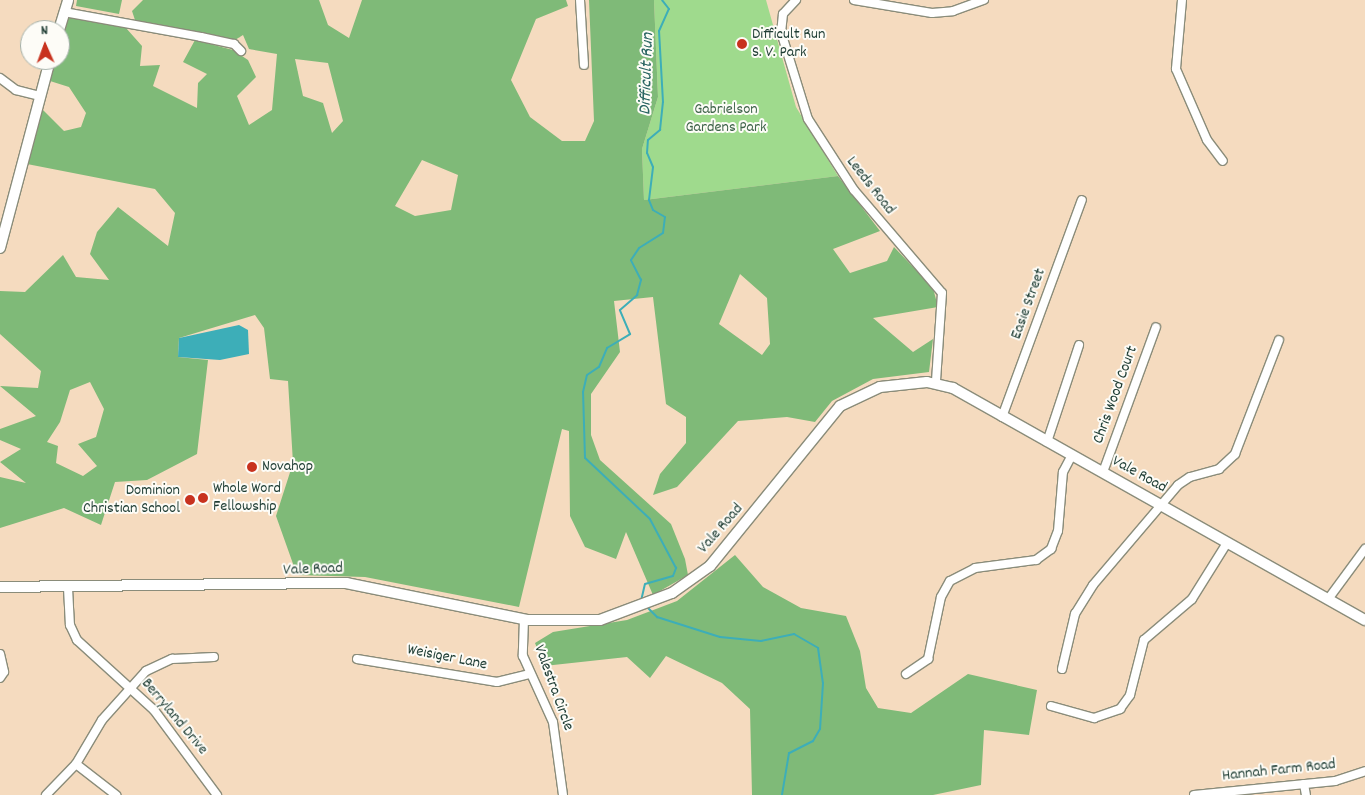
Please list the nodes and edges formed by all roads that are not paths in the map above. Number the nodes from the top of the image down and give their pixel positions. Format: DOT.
graph roads {
  1 [pos="580,0"];
  2 [pos="796,0"];
  3 [pos="854,0"];
  4 [pos="984,0"];
  5 [pos="1182,0"];
  6 [pos="64,4"];
  7 [pos="60,20"];
  8 [pos="241,51"];
  9 [pos="584,65"];
  10 [pos="47,70"];
  11 [pos="0,78"];
  12 [pos="40,96"];
  13 [pos="1223,161"];
  14 [pos="1082,200"];
  15 [pos="0,248"];
  16 [pos="1156,327"];
  17 [pos="1279,340"];
  18 [pos="1079,345"];
  19 [pos="936,382"];
  20 [pos="1002,417"];
  21 [pos="1047,442"];
  22 [pos="1072,455"];
  23 [pos="1103,472"];
  24 [pos="1164,506"];
  25 [pos="1227,543"];
  26 [pos="1365,549"];
  27 [pos="0,587"];
  28 [pos="68,588"];
  29 [pos="1329,598"];
  30 [pos="524,619"];
  31 [pos="1365,620"];
  32 [pos="0,654"];
  33 [pos="214,657"];
  34 [pos="357,659"];
  35 [pos="1062,669"];
  36 [pos="530,674"];
  37 [pos="906,674"];
  38 [pos="0,678"];
  39 [pos="131,686"];
  40 [pos="1051,706"];
  41 [pos="76,764"];
  42 [pos="1365,771"];
  43 [pos="1304,784"];
  44 [pos="46,795"];
  45 [pos="116,795"];
  46 [pos="217,795"];
  47 [pos="563,795"];
  48 [pos="1194,795"];
  49 [pos="1306,795"];
  1 -- 9 [label="street"];
  2 -- 19 [label="street, Leeds Road"];
  3 -- 4 [label="street"];
  5 -- 13 [label="street"];
  6 -- 7 [label="main road"];
  6 -- 8 [label="street"];
  10 -- 12 [label="main road"];
  11 -- 12 [label="street"];
  12 -- 15 [label="main road"];
  14 -- 20 [label="street, Easie Street"];
  16 -- 23 [label="street, Chris Wood Court"];
  17 -- 24 [label="street"];
  18 -- 21 [label="street"];
  19 -- 20 [label="main road, Vale Road"];
  19 -- 30 [label="main road, Vale Road"];
  20 -- 21 [label="main road, Vale Road"];
  21 -- 22 [label="main road, Vale Road"];
  22 -- 23 [label="main road, Vale Road"];
  22 -- 37 [label="street"];
  23 -- 24 [label="main road, Vale Road"];
  24 -- 25 [label="main road, Vale Road"];
  24 -- 35 [label="street"];
  25 -- 29 [label="main road, Vale Road"];
  25 -- 40 [label="street"];
  26 -- 29 [label="street"];
  27 -- 28 [label="main road, Vale Road"];
  28 -- 30 [label="main road, Vale Road"];
  28 -- 39 [label="street, Berryland Drive"];
  29 -- 31 [label="main road, Vale Road"];
  30 -- 36 [label="street, Valestra Circle"];
  32 -- 38 [label="street"];
  33 -- 39 [label="street"];
  34 -- 36 [label="street, Weisiger Lane"];
  36 -- 47 [label="street, Valestra Circle"];
  39 -- 41 [label="street"];
  39 -- 46 [label="street, Berryland Drive"];
  41 -- 44 [label="street"];
  41 -- 45 [label="street"];
  42 -- 43 [label="street, Hannah Farm Road"];
  43 -- 48 [label="street, Hannah Farm Road"];
  43 -- 49 [label="street"];
}
